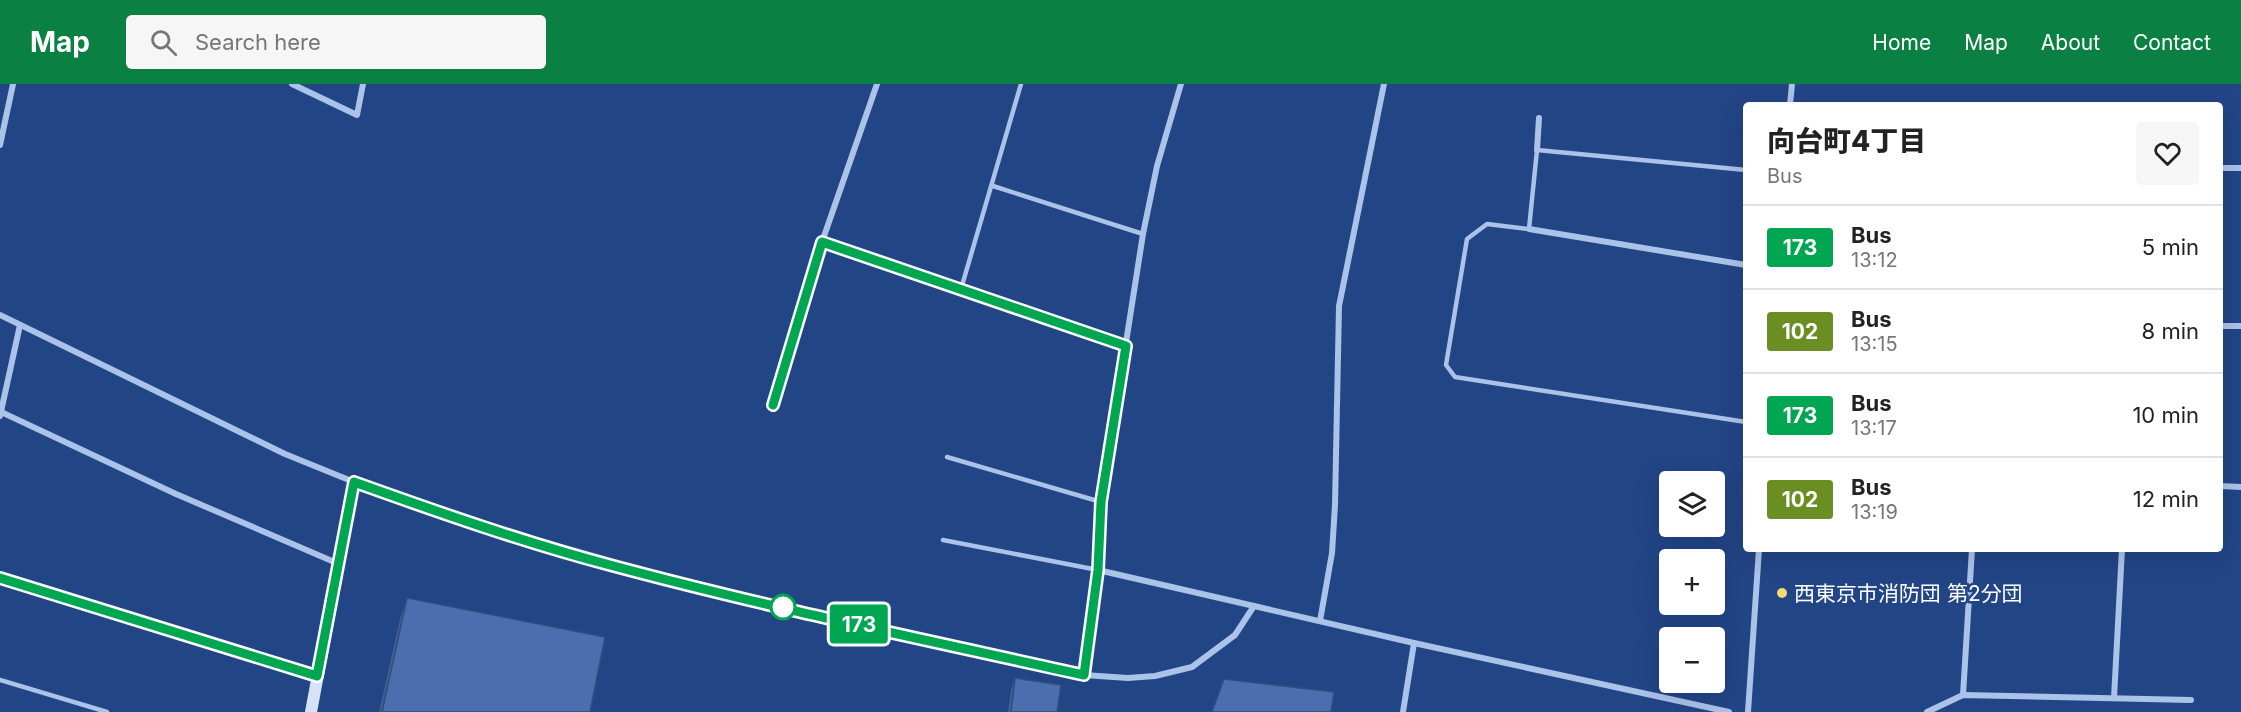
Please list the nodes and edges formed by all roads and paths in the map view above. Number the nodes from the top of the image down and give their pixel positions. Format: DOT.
graph roads {
  1 [pos="13,84"];
  2 [pos="292,84"];
  3 [pos="363,84"];
  4 [pos="877,84"];
  5 [pos="1021,84"];
  6 [pos="1181,84"];
  7 [pos="1384,84"];
  8 [pos="1792,84"];
  9 [pos="1790,102"];
  10 [pos="1539,118"];
  11 [pos="0,146"];
  12 [pos="1537,150"];
  13 [pos="2223,168"];
  14 [pos="2241,168"];
  15 [pos="1743,170"];
  16 [pos="993,186"];
  17 [pos="1529,229"];
  18 [pos="1143,234"];
  19 [pos="822,242"];
  20 [pos="1743,265"];
  21 [pos="961,289"];
  22 [pos="0,315"];
  23 [pos="20,325"];
  24 [pos="2223,326"];
  25 [pos="2241,326"];
  26 [pos="1126,346"];
  27 [pos="773,405"];
  28 [pos="1,414"];
  29 [pos="1743,422"];
  30 [pos="947,457"];
  31 [pos="354,482"];
  32 [pos="2223,486"];
  33 [pos="2241,487"];
  34 [pos="1101,502"];
  35 [pos="943,540"];
  36 [pos="1759,552"];
  37 [pos="1972,552"];
  38 [pos="2122,552"];
  39 [pos="339,564"];
  40 [pos="1098,570"];
  41 [pos="0,578"];
  42 [pos="1254,606"];
  43 [pos="1320,621"];
  44 [pos="1414,643"];
  45 [pos="1084,675"];
  46 [pos="317,676"];
  47 [pos="0,680"];
  48 [pos="1963,695"];
  49 [pos="2114,698"];
  50 [pos="2192,700"];
  51 [pos="107,712"];
  52 [pos="311,712"];
  53 [pos="1403,712"];
  54 [pos="1730,712"];
  55 [pos="1748,712"];
  56 [pos="1927,712"];
  1 -- 11 [label="street"];
  2 -- 3 [label="street"];
  4 -- 19 [label="street"];
  5 -- 16 [label="lane"];
  6 -- 18 [label="street"];
  7 -- 43 [label="street"];
  8 -- 9 [label="street"];
  10 -- 12 [label="street"];
  12 -- 15 [label="lane"];
  12 -- 17 [label="lane"];
  13 -- 14 [label="street"];
  16 -- 18 [label="lane"];
  16 -- 21 [label="lane"];
  17 -- 20 [label="street"];
  17 -- 29 [label="lane"];
  18 -- 26 [label="street"];
  19 -- 21 [label="street"];
  19 -- 27 [label="lane"];
  21 -- 26 [label="street"];
  22 -- 23 [label="street"];
  23 -- 28 [label="street"];
  23 -- 31 [label="street"];
  24 -- 25 [label="street"];
  26 -- 34 [label="street"];
  28 -- 39 [label="street"];
  30 -- 34 [label="lane"];
  31 -- 39 [label="street"];
  31 -- 45 [label="street"];
  32 -- 33 [label="street"];
  34 -- 40 [label="street"];
  35 -- 40 [label="lane"];
  36 -- 55 [label="street"];
  37 -- 48 [label="street"];
  38 -- 49 [label="street"];
  39 -- 46 [label="street"];
  40 -- 42 [label="street"];
  40 -- 45 [label="street"];
  41 -- 46 [label="street"];
  42 -- 43 [label="street"];
  42 -- 45 [label="street"];
  43 -- 44 [label="street"];
  44 -- 53 [label="street"];
  44 -- 54 [label="street"];
  46 -- 52 [label="street"];
  47 -- 51 [label="lane"];
  48 -- 49 [label="street"];
  48 -- 56 [label="street"];
  49 -- 50 [label="street"];
}
